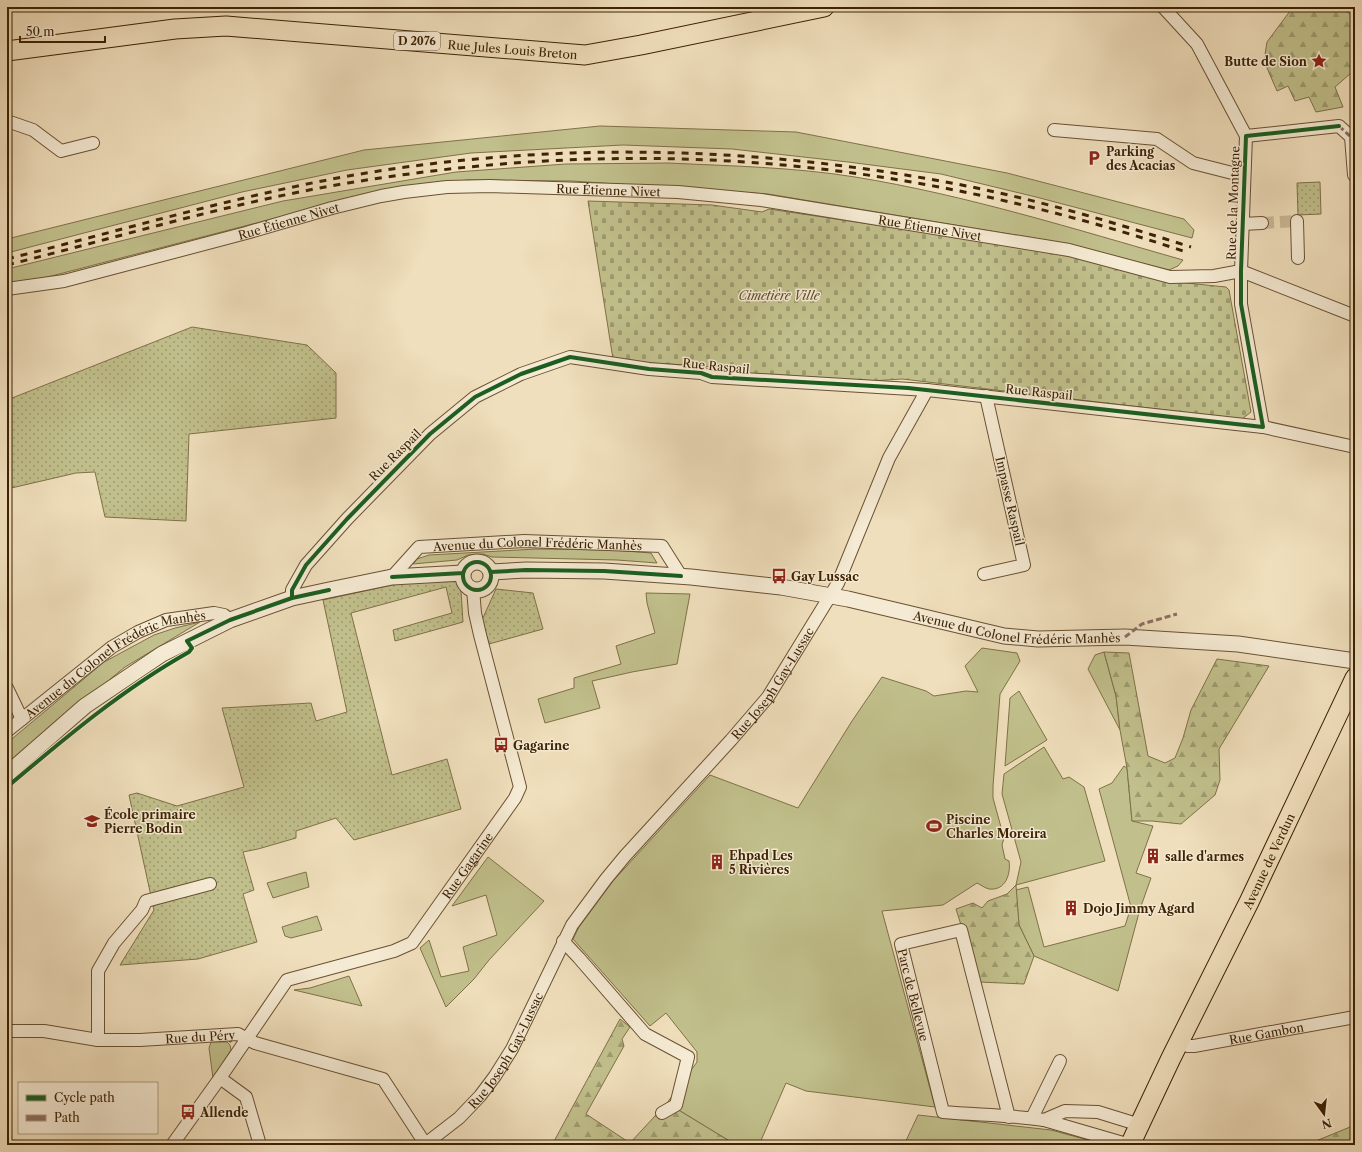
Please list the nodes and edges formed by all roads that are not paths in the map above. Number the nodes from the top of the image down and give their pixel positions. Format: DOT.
graph roads {
  1 [pos="824,7"];
  2 [pos="1164,7"];
  3 [pos="7,51"];
  4 [pos="7,121"];
  5 [pos="1054,130"];
  6 [pos="1246,136"];
  7 [pos="93,143"];
  8 [pos="1354,175"];
  9 [pos="1244,176"];
  10 [pos="1297,220"];
  11 [pos="1262,223"];
  12 [pos="1242,224"];
  13 [pos="1298,258"];
  14 [pos="1241,271"];
  15 [pos="7,289"];
  16 [pos="1355,316"];
  17 [pos="927,390"];
  18 [pos="986,396"];
  19 [pos="1263,427"];
  20 [pos="1355,447"];
  21 [pos="491,572"];
  22 [pos="463,573"];
  23 [pos="984,574"];
  24 [pos="681,576"];
  25 [pos="392,578"];
  26 [pos="474,590"];
  27 [pos="831,596"];
  28 [pos="292,598"];
  29 [pos="230,620"];
  30 [pos="1355,661"];
  31 [pos="1355,678"];
  32 [pos="7,688"];
  33 [pos="22,719"];
  34 [pos="7,732"];
  35 [pos="7,774"];
  36 [pos="210,884"];
  37 [pos="563,941"];
  38 [pos="1355,1017"];
  39 [pos="7,1031"];
  40 [pos="246,1039"];
  41 [pos="98,1040"];
  42 [pos="1179,1042"];
  43 [pos="1060,1061"];
  44 [pos="220,1078"];
  45 [pos="662,1113"];
  46 [pos="1009,1117"];
  47 [pos="1038,1119"];
  48 [pos="1140,1126"];
  49 [pos="425,1144"];
  50 [pos="172,1145"];
  51 [pos="260,1145"];
  52 [pos="1130,1145"];
  1 -- 3 [label="main road, Rue Jules Louis Breton / D 2076"];
  2 -- 6 [label="street, Rue de la Montagne"];
  4 -- 7 [label="street"];
  5 -- 9 [label="street"];
  6 -- 8 [label="street"];
  6 -- 9 [label="street, Rue de la Montagne"];
  9 -- 12 [label="street, Rue de la Montagne"];
  10 -- 13 [label="street"];
  11 -- 12 [label="street"];
  12 -- 14 [label="street, Rue de la Montagne"];
  14 -- 15 [label="street, Rue Étienne Nivet"];
  14 -- 16 [label="street"];
  14 -- 19 [label="street, Rue de la Montagne"];
  17 -- 18 [label="street, Rue Raspail"];
  17 -- 27 [label="street, Rue Joseph Gay-Lussac"];
  17 -- 28 [label="street, Rue Raspail"];
  18 -- 19 [label="street, Rue Raspail"];
  18 -- 23 [label="street, Impasse Raspail"];
  19 -- 20 [label="street, Rue Raspail"];
  21 -- 22 [label="street"];
  21 -- 24 [label="street, Avenue du Colonel Frédéric Manhès"];
  21 -- 26 [label="street"];
  22 -- 25 [label="street, Avenue du Colonel Frédéric Manhès"];
  22 -- 26 [label="street"];
  24 -- 25 [label="street, Avenue du Colonel Frédéric Manhès"];
  24 -- 27 [label="street, Avenue du Colonel Frédéric Manhès"];
  25 -- 28 [label="street, Avenue du Colonel Frédéric Manhès"];
  26 -- 40 [label="street, Rue Gagarine"];
  27 -- 30 [label="street, Avenue du Colonel Frédéric Manhès"];
  27 -- 37 [label="street, Rue Joseph Gay-Lussac"];
  28 -- 29 [label="street, Avenue du Colonel Frédéric Manhès"];
  29 -- 33 [label="street, Avenue du Colonel Frédéric Manhès"];
  29 -- 35 [label="street, Avenue du Colonel Frédéric Manhès"];
  31 -- 42 [label="main road, Avenue de Verdun"];
  32 -- 33 [label="street"];
  33 -- 34 [label="street, Avenue du Colonel Frédéric Manhès"];
  36 -- 41 [label="street"];
  37 -- 45 [label="street"];
  37 -- 49 [label="street, Rue Joseph Gay-Lussac"];
  38 -- 42 [label="street, Rue Gambon"];
  39 -- 41 [label="street, Rue du Péry"];
  40 -- 41 [label="street, Rue du Péry"];
  40 -- 44 [label="street, Rue Gagarine"];
  40 -- 49 [label="street, Rue du Péry"];
  42 -- 48 [label="main road, Avenue de Verdun"];
  43 -- 47 [label="street"];
  44 -- 50 [label="street, Rue Gagarine"];
  44 -- 51 [label="street"];
  46 -- 46 [label="street, Parc de Bellevue"];
  46 -- 47 [label="street, Parc de Bellevue"];
  47 -- 48 [label="street, Parc de Bellevue"];
  47 -- 52 [label="street, Parc de Bellevue"];
  48 -- 52 [label="main road, Avenue de Verdun"];
}
